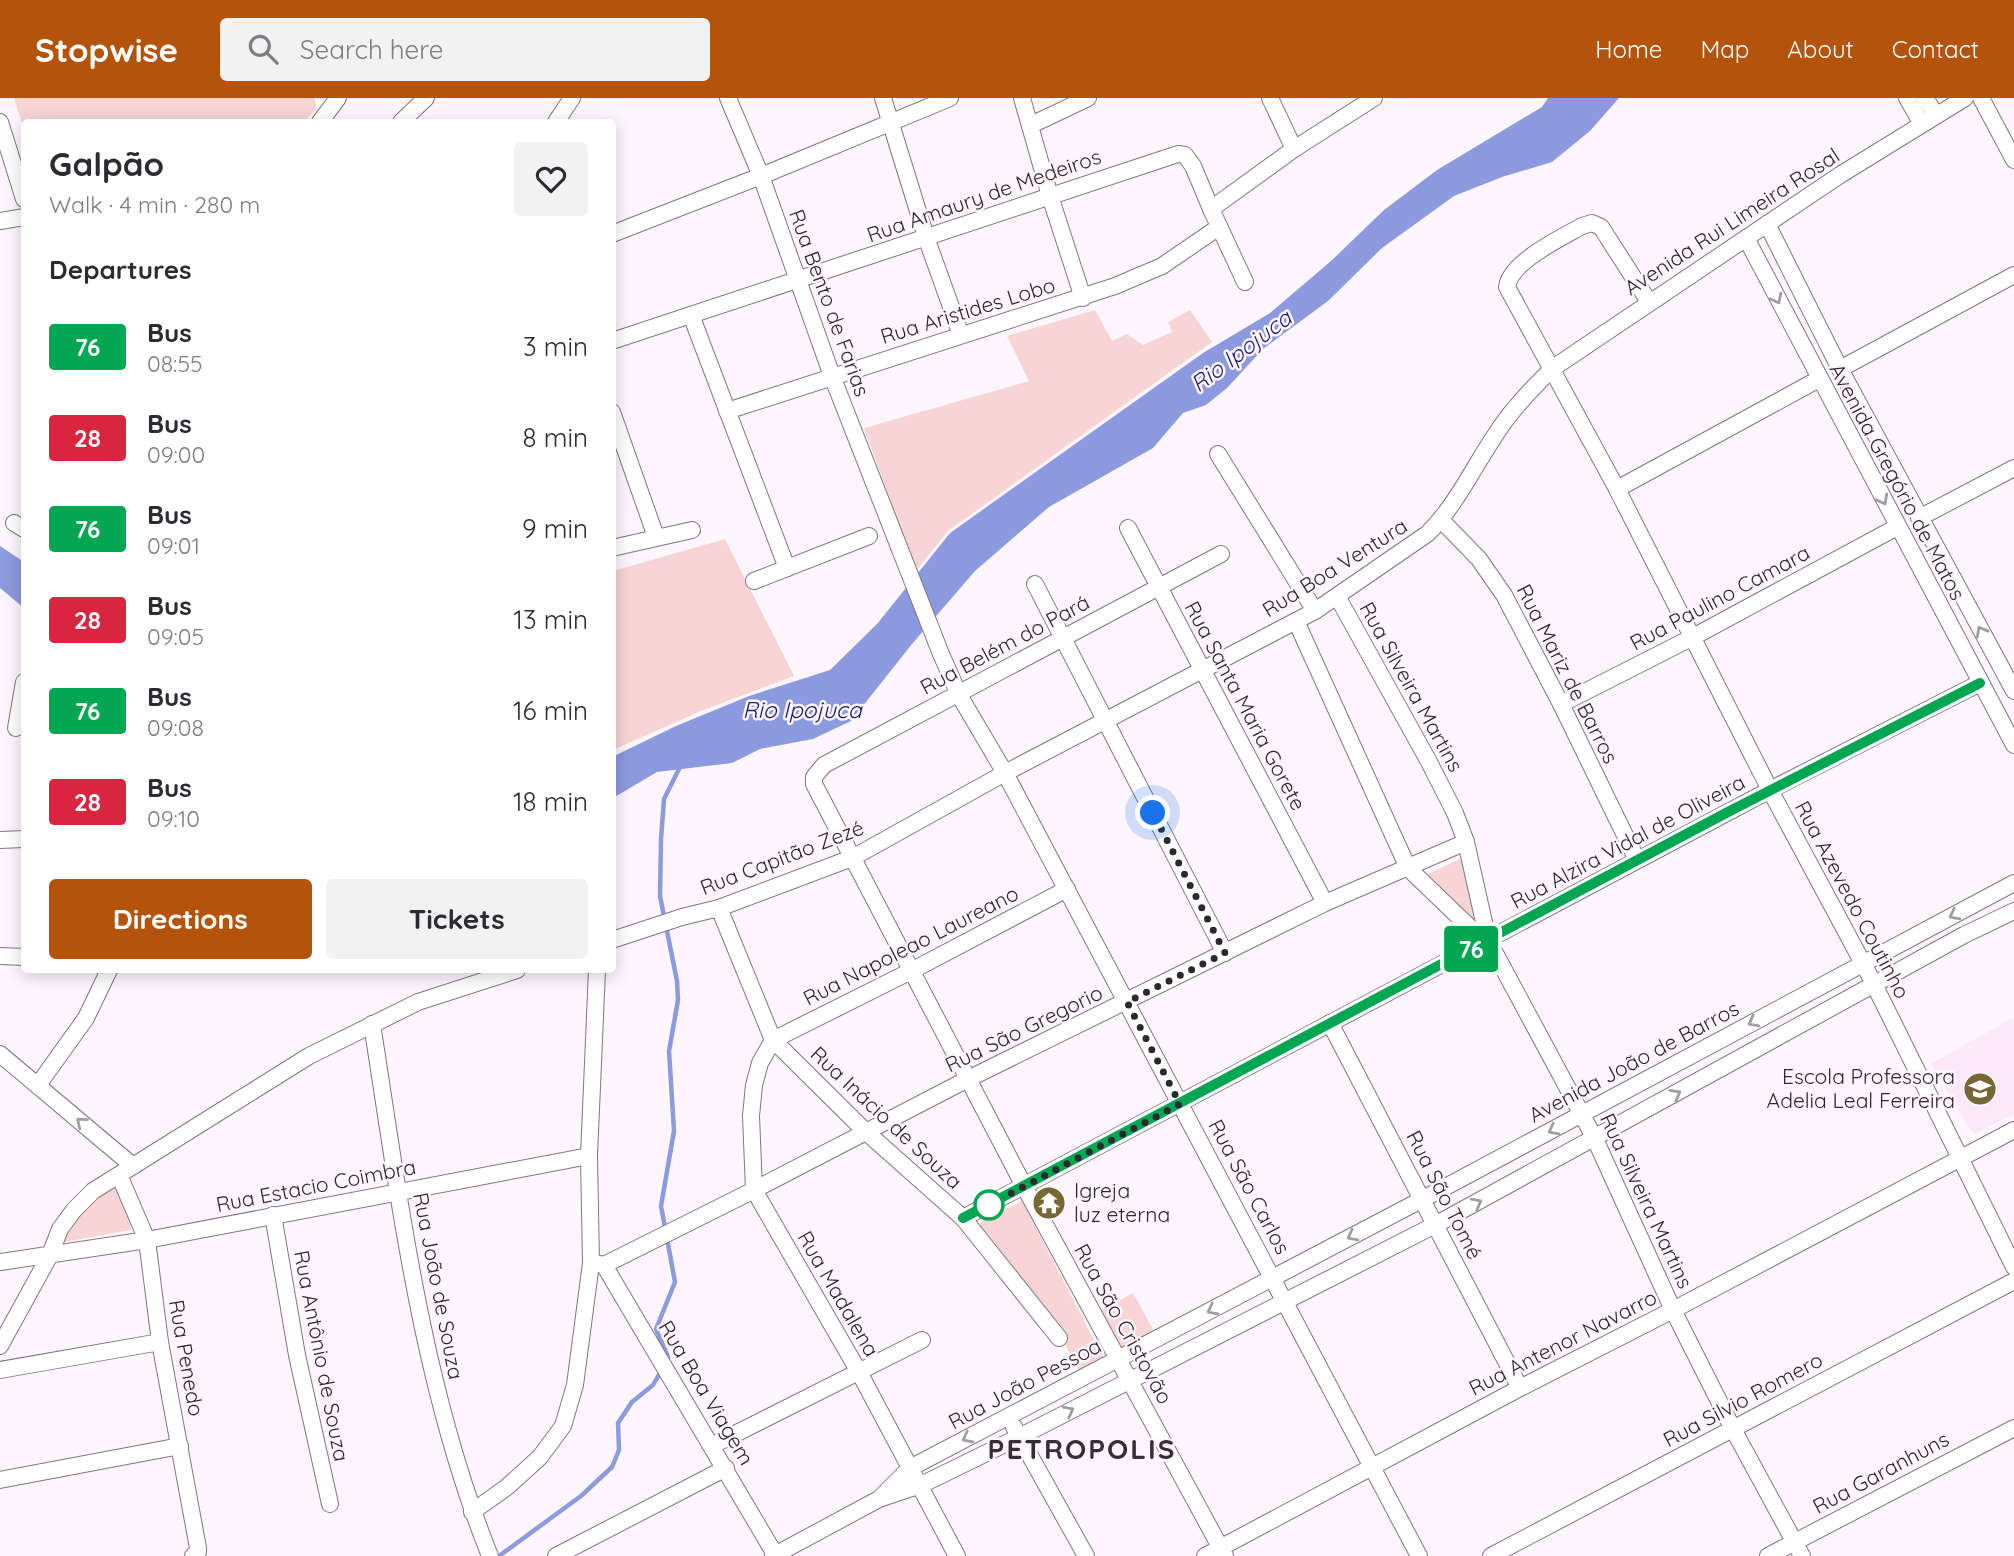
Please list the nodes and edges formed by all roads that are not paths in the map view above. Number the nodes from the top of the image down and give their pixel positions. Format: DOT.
graph roads {
  1 [pos="338,98"];
  2 [pos="426,98"];
  3 [pos="572,98"];
  4 [pos="728,98"];
  5 [pos="883,98"];
  6 [pos="950,98"];
  7 [pos="1022,98"];
  8 [pos="1088,98"];
  9 [pos="1270,98"];
  10 [pos="1374,98"];
  11 [pos="1907,98"];
  12 [pos="1925,98"];
  13 [pos="1965,98"];
  14 [pos="1980,98"];
  15 [pos="322,119"];
  16 [pos="404,119"];
  17 [pos="558,119"];
  18 [pos="1929,120"];
  19 [pos="0,122"];
  20 [pos="892,123"];
  21 [pos="1031,125"];
  22 [pos="1294,149"];
  23 [pos="2014,160"];
  24 [pos="761,177"];
  25 [pos="21,189"];
  26 [pos="1050,196"];
  27 [pos="1210,209"];
  28 [pos="21,217"];
  29 [pos="0,220"];
  30 [pos="1767,224"];
  31 [pos="1219,227"];
  32 [pos="616,232"];
  33 [pos="926,237"];
  34 [pos="1746,238"];
  35 [pos="2014,275"];
  36 [pos="797,282"];
  37 [pos="1245,282"];
  38 [pos="1083,298"];
  39 [pos="1649,302"];
  40 [pos="691,315"];
  41 [pos="961,335"];
  42 [pos="616,340"];
  43 [pos="1553,368"];
  44 [pos="1840,369"];
  45 [pos="832,376"];
  46 [pos="1819,379"];
  47 [pos="727,411"];
  48 [pos="616,423"];
  49 [pos="1218,454"];
  50 [pos="2014,468"];
  51 [pos="1617,489"];
  52 [pos="1919,518"];
  53 [pos="1441,520"];
  54 [pos="1897,527"];
  55 [pos="1128,528"];
  56 [pos="692,530"];
  57 [pos="869,536"];
  58 [pos="656,537"];
  59 [pos="616,547"];
  60 [pos="1221,554"];
  61 [pos="787,568"];
  62 [pos="754,581"];
  63 [pos="1035,584"];
  64 [pos="1159,586"];
  65 [pos="1337,596"];
  66 [pos="1315,611"];
  67 [pos="1296,621"];
  68 [pos="1062,636"];
  69 [pos="1693,637"];
  70 [pos="941,654"];
  71 [pos="2009,668"];
  72 [pos="1201,669"];
  73 [pos="1980,683"];
  74 [pos="2014,691"];
  75 [pos="959,695"];
  76 [pos="21,696"];
  77 [pos="1561,705"];
  78 [pos="1105,720"];
  79 [pos="14,728"];
  80 [pos="2014,745"];
  81 [pos="1005,773"];
  82 [pos="814,777"];
  83 [pos="1770,790"];
  84 [pos="0,839"];
  85 [pos="21,839"];
  86 [pos="1466,842"];
  87 [pos="852,859"];
  88 [pos="1637,860"];
  89 [pos="1408,868"];
  90 [pos="2014,883"];
  91 [pos="1067,889"];
  92 [pos="1325,903"];
  93 [pos="719,908"];
  94 [pos="2014,911"];
  95 [pos="616,939"];
  96 [pos="1486,941"];
  97 [pos="1225,953"];
  98 [pos="0,956"];
  99 [pos="21,957"];
  100 [pos="1862,962"];
  101 [pos="911,971"];
  102 [pos="108,973"];
  103 [pos="508,973"];
  104 [pos="597,973"];
  105 [pos="1874,984"];
  106 [pos="1127,1002"];
  107 [pos="1330,1023"];
  108 [pos="372,1024"];
  109 [pos="773,1040"];
  110 [pos="0,1054"];
  111 [pos="968,1079"];
  112 [pos="38,1085"];
  113 [pos="1180,1104"];
  114 [pos="1582,1114"];
  115 [pos="2014,1130"];
  116 [pos="865,1131"];
  117 [pos="1595,1139"];
  118 [pos="589,1156"];
  119 [pos="1960,1158"];
  120 [pos="126,1170"];
  121 [pos="1024,1186"];
  122 [pos="398,1191"];
  123 [pos="754,1191"];
  124 [pos="1423,1199"];
  125 [pos="273,1215"];
  126 [pos="963,1218"];
  127 [pos="1435,1225"];
  128 [pos="147,1240"];
  129 [pos="50,1255"];
  130 [pos="0,1262"];
  131 [pos="598,1264"];
  132 [pos="2014,1267"];
  133 [pos="1273,1278"];
  134 [pos="2014,1281"];
  135 [pos="1285,1301"];
  136 [pos="1673,1310"];
  137 [pos="1059,1338"];
  138 [pos="922,1339"];
  139 [pos="160,1342"];
  140 [pos="0,1346"];
  141 [pos="1118,1359"];
  142 [pos="0,1370"];
  143 [pos="859,1372"];
  144 [pos="1129,1379"];
  145 [pos="1520,1388"];
  146 [pos="1007,1417"];
  147 [pos="2014,1428"];
  148 [pos="1733,1429"];
  149 [pos="1021,1436"];
  150 [pos="713,1445"];
  151 [pos="180,1446"];
  152 [pos="1370,1467"];
  153 [pos="726,1468"];
  154 [pos="910,1468"];
  155 [pos="0,1480"];
  156 [pos="921,1485"];
  157 [pos="879,1499"];
  158 [pos="330,1504"];
  159 [pos="472,1511"];
  160 [pos="1799,1549"];
  161 [pos="1223,1552"];
  162 [pos="195,1554"];
  163 [pos="490,1556"];
  164 [pos="556,1556"];
  165 [pos="775,1556"];
  166 [pos="957,1556"];
  167 [pos="1086,1556"];
  168 [pos="1205,1556"];
  169 [pos="1419,1556"];
  170 [pos="1491,1556"];
  171 [pos="1768,1556"];
  1 -- 15 [label="street"];
  2 -- 16 [label="street"];
  3 -- 17 [label="street"];
  4 -- 24 [label="street, Rua Bento de Farias"];
  5 -- 20 [label="street"];
  6 -- 20 [label="street"];
  7 -- 21 [label="street"];
  8 -- 21 [label="street"];
  9 -- 22 [label="street"];
  10 -- 22 [label="street"];
  11 -- 18 [label="street"];
  12 -- 18 [label="street"];
  13 -- 18 [label="street, Avenida Rui Limeira Rosal"];
  14 -- 23 [label="street"];
  18 -- 30 [label="street, Avenida Rui Limeira Rosal"];
  19 -- 25 [label="street"];
  20 -- 24 [label="street"];
  20 -- 33 [label="street"];
  21 -- 26 [label="street"];
  22 -- 27 [label="street"];
  24 -- 32 [label="street"];
  24 -- 36 [label="street, Rua Bento de Farias"];
  26 -- 27 [label="street, Rua Amaury de Medeiros"];
  26 -- 33 [label="street, Rua Amaury de Medeiros"];
  26 -- 38 [label="street"];
  27 -- 31 [label="street"];
  28 -- 29 [label="street"];
  30 -- 34 [label="street, Avenida Rui Limeira Rosal"];
  30 -- 44 [label="street, Avenida Gregório de Matos"];
  31 -- 37 [label="street"];
  31 -- 38 [label="street, Rua Aristides Lobo"];
  33 -- 36 [label="street, Rua Amaury de Medeiros"];
  33 -- 41 [label="street"];
  34 -- 39 [label="street, Avenida Rui Limeira Rosal"];
  34 -- 46 [label="street, Avenida Gregório de Matos, one-way"];
  35 -- 44 [label="street"];
  36 -- 40 [label="street, Rua Amaury de Medeiros"];
  36 -- 45 [label="street, Rua Bento de Farias"];
  38 -- 41 [label="street, Rua Aristides Lobo"];
  39 -- 43 [label="street, Avenida Rui Limeira Rosal"];
  39 -- 43 [label="street, Rua Azevedo Coutinho"];
  40 -- 42 [label="street, Rua Amaury de Medeiros"];
  40 -- 47 [label="street"];
  41 -- 45 [label="street, Rua Aristides Lobo"];
  43 -- 51 [label="street, Rua Azevedo Coutinho"];
  43 -- 53 [label="street, Rua Boa Ventura"];
  44 -- 52 [label="street, Avenida Gregório de Matos"];
  45 -- 47 [label="street, Rua Aristides Lobo"];
  45 -- 70 [label="street, Rua Bento de Farias"];
  46 -- 51 [label="street"];
  46 -- 54 [label="street, Avenida Gregório de Matos, one-way"];
  47 -- 61 [label="street"];
  48 -- 58 [label="street"];
  49 -- 66 [label="street"];
  50 -- 52 [label="street"];
  51 -- 69 [label="street, Rua Azevedo Coutinho"];
  71 -- 52 [label="street, Avenida Gregório de Matos, one-way"];
  53 -- 65 [label="street, Rua Boa Ventura"];
  53 -- 77 [label="street, Rua Mariz de Barros"];
  54 -- 69 [label="street, Rua Paulino Camara"];
  54 -- 73 [label="street, Avenida Gregório de Matos"];
  55 -- 64 [label="street, Rua Santa Maria Gorete"];
  56 -- 58 [label="street"];
  57 -- 61 [label="street"];
  58 -- 59 [label="street"];
  60 -- 64 [label="street, Rua Belém do Pará"];
  61 -- 62 [label="street"];
  63 -- 68 [label="street"];
  64 -- 68 [label="street, Rua Belém do Pará"];
  64 -- 72 [label="street, Rua Santa Maria Gorete"];
  65 -- 66 [label="street, Rua Boa Ventura"];
  65 -- 86 [label="street, Rua Silveira Martins"];
  66 -- 67 [label="street, Rua Boa Ventura"];
  67 -- 72 [label="street, Rua Boa Ventura"];
  67 -- 89 [label="street"];
  68 -- 75 [label="street, Rua Belém do Pará"];
  68 -- 78 [label="street"];
  69 -- 77 [label="street, Rua Paulino Camara"];
  69 -- 83 [label="street, Rua Azevedo Coutinho"];
  70 -- 75 [label="street, Rua São Carlos"];
  71 -- 74 [label="street, Avenida Gregório de Matos"];
  72 -- 78 [label="street, Rua Boa Ventura"];
  72 -- 92 [label="street, Rua Santa Maria Gorete"];
  73 -- 80 [label="street, Avenida Gregório de Matos"];
  73 -- 83 [label="street, Rua Alzira Vidal de Oliveira"];
  75 -- 81 [label="street, Rua São Carlos"];
  75 -- 82 [label="street, Rua Belém do Pará"];
  76 -- 79 [label="street"];
  77 -- 88 [label="street, Rua Mariz de Barros"];
  78 -- 81 [label="street, Rua Boa Ventura"];
  78 -- 97 [label="street"];
  81 -- 87 [label="street, Rua Capitão Zezé"];
  81 -- 91 [label="street, Rua São Carlos"];
  82 -- 87 [label="street, Rua São Cristovão"];
  83 -- 88 [label="street, Rua Alzira Vidal de Oliveira"];
  83 -- 100 [label="street, Rua Azevedo Coutinho"];
  84 -- 85 [label="street"];
  86 -- 89 [label="street, Rua São Gregorio"];
  86 -- 96 [label="street, Rua Silveira Martins"];
  87 -- 93 [label="street, Rua Capitão Zezé"];
  87 -- 101 [label="street, Rua São Cristovão"];
  88 -- 96 [label="street, Rua Alzira Vidal de Oliveira"];
  89 -- 92 [label="street, Rua São Gregorio"];
  89 -- 96 [label="street"];
  90 -- 100 [label="street, Avenida João de Barros, one-way"];
  91 -- 101 [label="street, Rua Napoleao Laureano"];
  91 -- 106 [label="street, Rua São Carlos"];
  92 -- 97 [label="street, Rua São Gregorio"];
  93 -- 95 [label="street, Rua Capitão Zezé"];
  93 -- 109 [label="street, Rua Inácio de Souza"];
  94 -- 105 [label="street"];
  96 -- 107 [label="street, Rua Alzira Vidal de Oliveira"];
  96 -- 114 [label="street, Rua Silveira Martins"];
  97 -- 106 [label="street, Rua São Gregorio"];
  98 -- 99 [label="street"];
  100 -- 105 [label="street, Rua Azevedo Coutinho"];
  100 -- 114 [label="street, Avenida João de Barros, one-way"];
  101 -- 109 [label="street, Rua Napoleao Laureano"];
  101 -- 111 [label="street, Rua São Cristovão"];
  102 -- 112 [label="street"];
  103 -- 108 [label="street"];
  104 -- 118 [label="street"];
  117 -- 105 [label="street, one-way"];
  105 -- 119 [label="street, Rua Azevedo Coutinho"];
  106 -- 111 [label="street, Rua São Gregorio"];
  106 -- 113 [label="street, Rua São Carlos"];
  107 -- 113 [label="street, Rua Alzira Vidal de Oliveira"];
  107 -- 124 [label="street, Rua São Tomé"];
  108 -- 120 [label="street"];
  108 -- 122 [label="street, Rua João de Souza"];
  109 -- 116 [label="street, Rua Inácio de Souza"];
  109 -- 123 [label="street, Rua Madalena"];
  110 -- 112 [label="street"];
  111 -- 116 [label="street, Rua São Gregorio"];
  111 -- 121 [label="street, Rua São Cristovão"];
  120 -- 112 [label="street, one-way"];
  113 -- 121 [label="street, Rua Alzira Vidal de Oliveira"];
  113 -- 133 [label="street, Rua São Carlos"];
  114 -- 117 [label="street, Rua Silveira Martins"];
  114 -- 124 [label="street, Avenida João de Barros, one-way"];
  115 -- 119 [label="street, Rua Antenor Navarro"];
  116 -- 123 [label="street, Rua São Gregorio"];
  116 -- 126 [label="street, Rua Inácio de Souza"];
  127 -- 117 [label="street, one-way"];
  117 -- 136 [label="street, Rua Silveira Martins"];
  118 -- 122 [label="street, Rua Estacio Coimbra"];
  118 -- 131 [label="street"];
  119 -- 132 [label="street, Rua Azevedo Coutinho"];
  119 -- 136 [label="street, Rua Antenor Navarro"];
  120 -- 128 [label="street, Rua Penedo"];
  120 -- 129 [label="street"];
  121 -- 126 [label="street, Rua Alzira Vidal de Oliveira"];
  121 -- 141 [label="street, Rua São Cristovão"];
  122 -- 125 [label="street, Rua Estacio Coimbra"];
  122 -- 159 [label="street, Rua João de Souza"];
  123 -- 131 [label="street, Rua São Gregorio"];
  123 -- 143 [label="street, Rua Madalena"];
  124 -- 127 [label="street, Rua São Tomé"];
  124 -- 133 [label="street, Avenida João de Barros, one-way"];
  125 -- 128 [label="street, Rua Estacio Coimbra"];
  125 -- 158 [label="street, Rua Antônio de Souza"];
  126 -- 137 [label="street, Rua Inácio de Souza"];
  127 -- 135 [label="street"];
  127 -- 145 [label="street, Rua São Tomé"];
  128 -- 129 [label="street, Rua Estacio Coimbra"];
  128 -- 139 [label="street, Rua Penedo"];
  129 -- 130 [label="street, Rua Estacio Coimbra"];
  129 -- 140 [label="street"];
  131 -- 150 [label="street, Rua Boa Viagem"];
  131 -- 159 [label="street"];
  133 -- 135 [label="street, Rua São Carlos"];
  133 -- 141 [label="street, Rua João Pessoa, one-way"];
  134 -- 148 [label="street, Rua Silvio Romero"];
  135 -- 144 [label="street, Rua João Pessoa"];
  135 -- 152 [label="street, Rua São Carlos"];
  136 -- 145 [label="street, Rua Antenor Navarro"];
  136 -- 148 [label="street, Rua Silveira Martins"];
  138 -- 143 [label="street"];
  139 -- 142 [label="street"];
  139 -- 151 [label="street, Rua Penedo"];
  141 -- 144 [label="street, Rua São Cristovão"];
  141 -- 146 [label="street, Rua João Pessoa"];
  143 -- 150 [label="street"];
  143 -- 154 [label="street, Rua Madalena"];
  149 -- 144 [label="street, Rua João Pessoa, one-way"];
  144 -- 161 [label="street, Rua São Cristovão"];
  145 -- 152 [label="street, Rua Antenor Navarro"];
  146 -- 149 [label="street"];
  146 -- 154 [label="street, Rua João Pessoa, one-way"];
  147 -- 160 [label="street, Rua Garanhuns"];
  148 -- 160 [label="street, Rua Silveira Martins"];
  148 -- 170 [label="street, Rua Silvio Romero"];
  149 -- 156 [label="street, Rua João Pessoa"];
  149 -- 167 [label="street"];
  150 -- 153 [label="street, Rua Boa Viagem"];
  151 -- 155 [label="street"];
  151 -- 162 [label="street, Rua Penedo"];
  152 -- 161 [label="street, Rua Antenor Navarro"];
  152 -- 169 [label="street, Rua São Carlos"];
  153 -- 164 [label="street"];
  153 -- 165 [label="street, Rua Boa Viagem"];
  154 -- 156 [label="street, Rua Madalena"];
  154 -- 157 [label="street, Rua João Pessoa"];
  156 -- 157 [label="street, Rua João Pessoa"];
  156 -- 166 [label="street, Rua Madalena"];
  157 -- 165 [label="street, Rua João Pessoa"];
  159 -- 163 [label="street, Rua João de Souza"];
  160 -- 171 [label="street, Rua Garanhuns"];
  161 -- 168 [label="street, Rua Antenor Navarro"];
}
